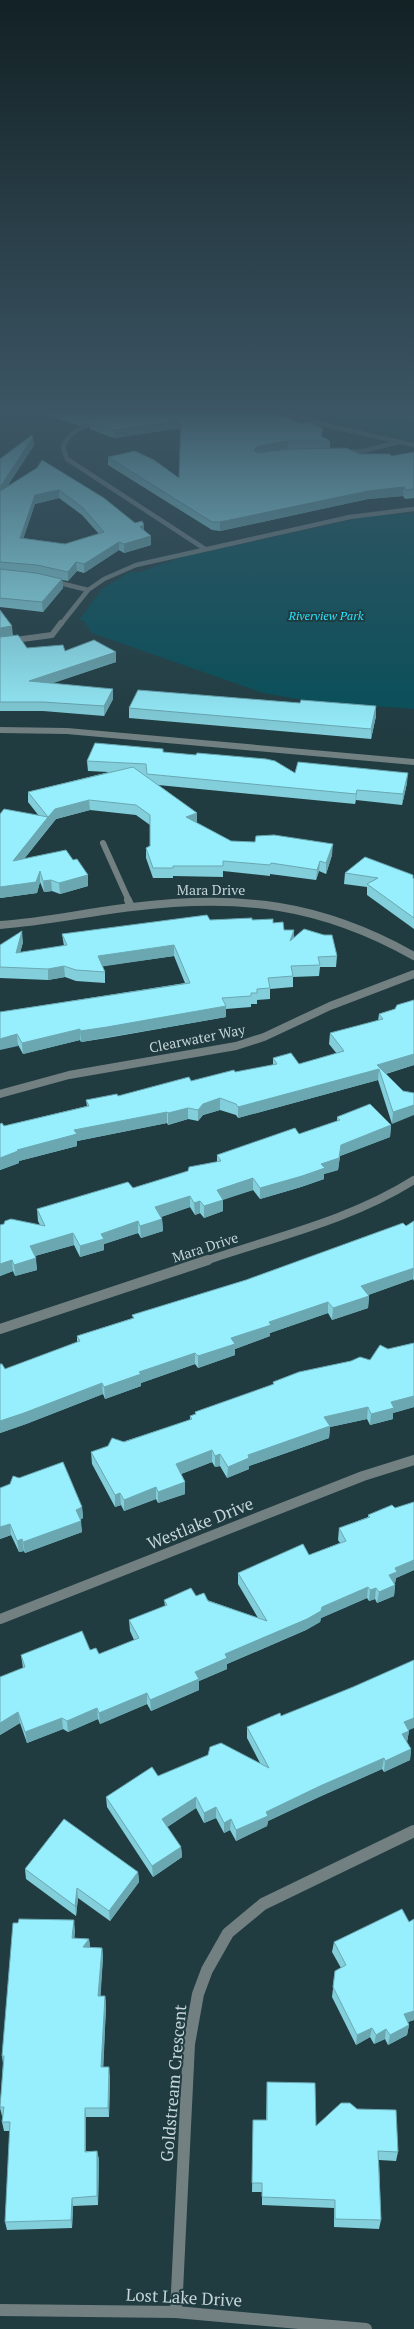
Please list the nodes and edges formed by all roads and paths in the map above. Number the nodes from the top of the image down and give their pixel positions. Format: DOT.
graph roads {
  1 [pos="159,519"];
  2 [pos="342,519"];
  3 [pos="205,549"];
  4 [pos="43,579"];
  5 [pos="88,590"];
  6 [pos="0,642"];
  7 [pos="0,730"];
  8 [pos="414,762"];
  9 [pos="102,843"];
  10 [pos="131,907"];
  11 [pos="0,925"];
  12 [pos="414,956"];
  13 [pos="414,974"];
  14 [pos="0,1094"];
  15 [pos="414,1180"];
  16 [pos="0,1329"];
  17 [pos="414,1460"];
  18 [pos="0,1619"];
  19 [pos="414,1831"];
  20 [pos="0,2310"];
  21 [pos="176,2312"];
  22 [pos="366,2329"];
  1 -- 3 [label="street"];
  2 -- 3 [label="street"];
  3 -- 5 [label="street"];
  4 -- 5 [label="street"];
  5 -- 6 [label="street"];
  7 -- 8 [label="street"];
  9 -- 10 [label="street"];
  10 -- 11 [label="street, Mara Drive"];
  10 -- 12 [label="street, Mara Drive"];
  13 -- 14 [label="street, Clearwater Way"];
  15 -- 16 [label="street, Mara Drive"];
  17 -- 18 [label="street, Westlake Drive"];
  19 -- 21 [label="street, Goldstream Crescent"];
  20 -- 21 [label="street, Lost Lake Drive"];
  21 -- 22 [label="street, Lost Lake Drive"];
}
